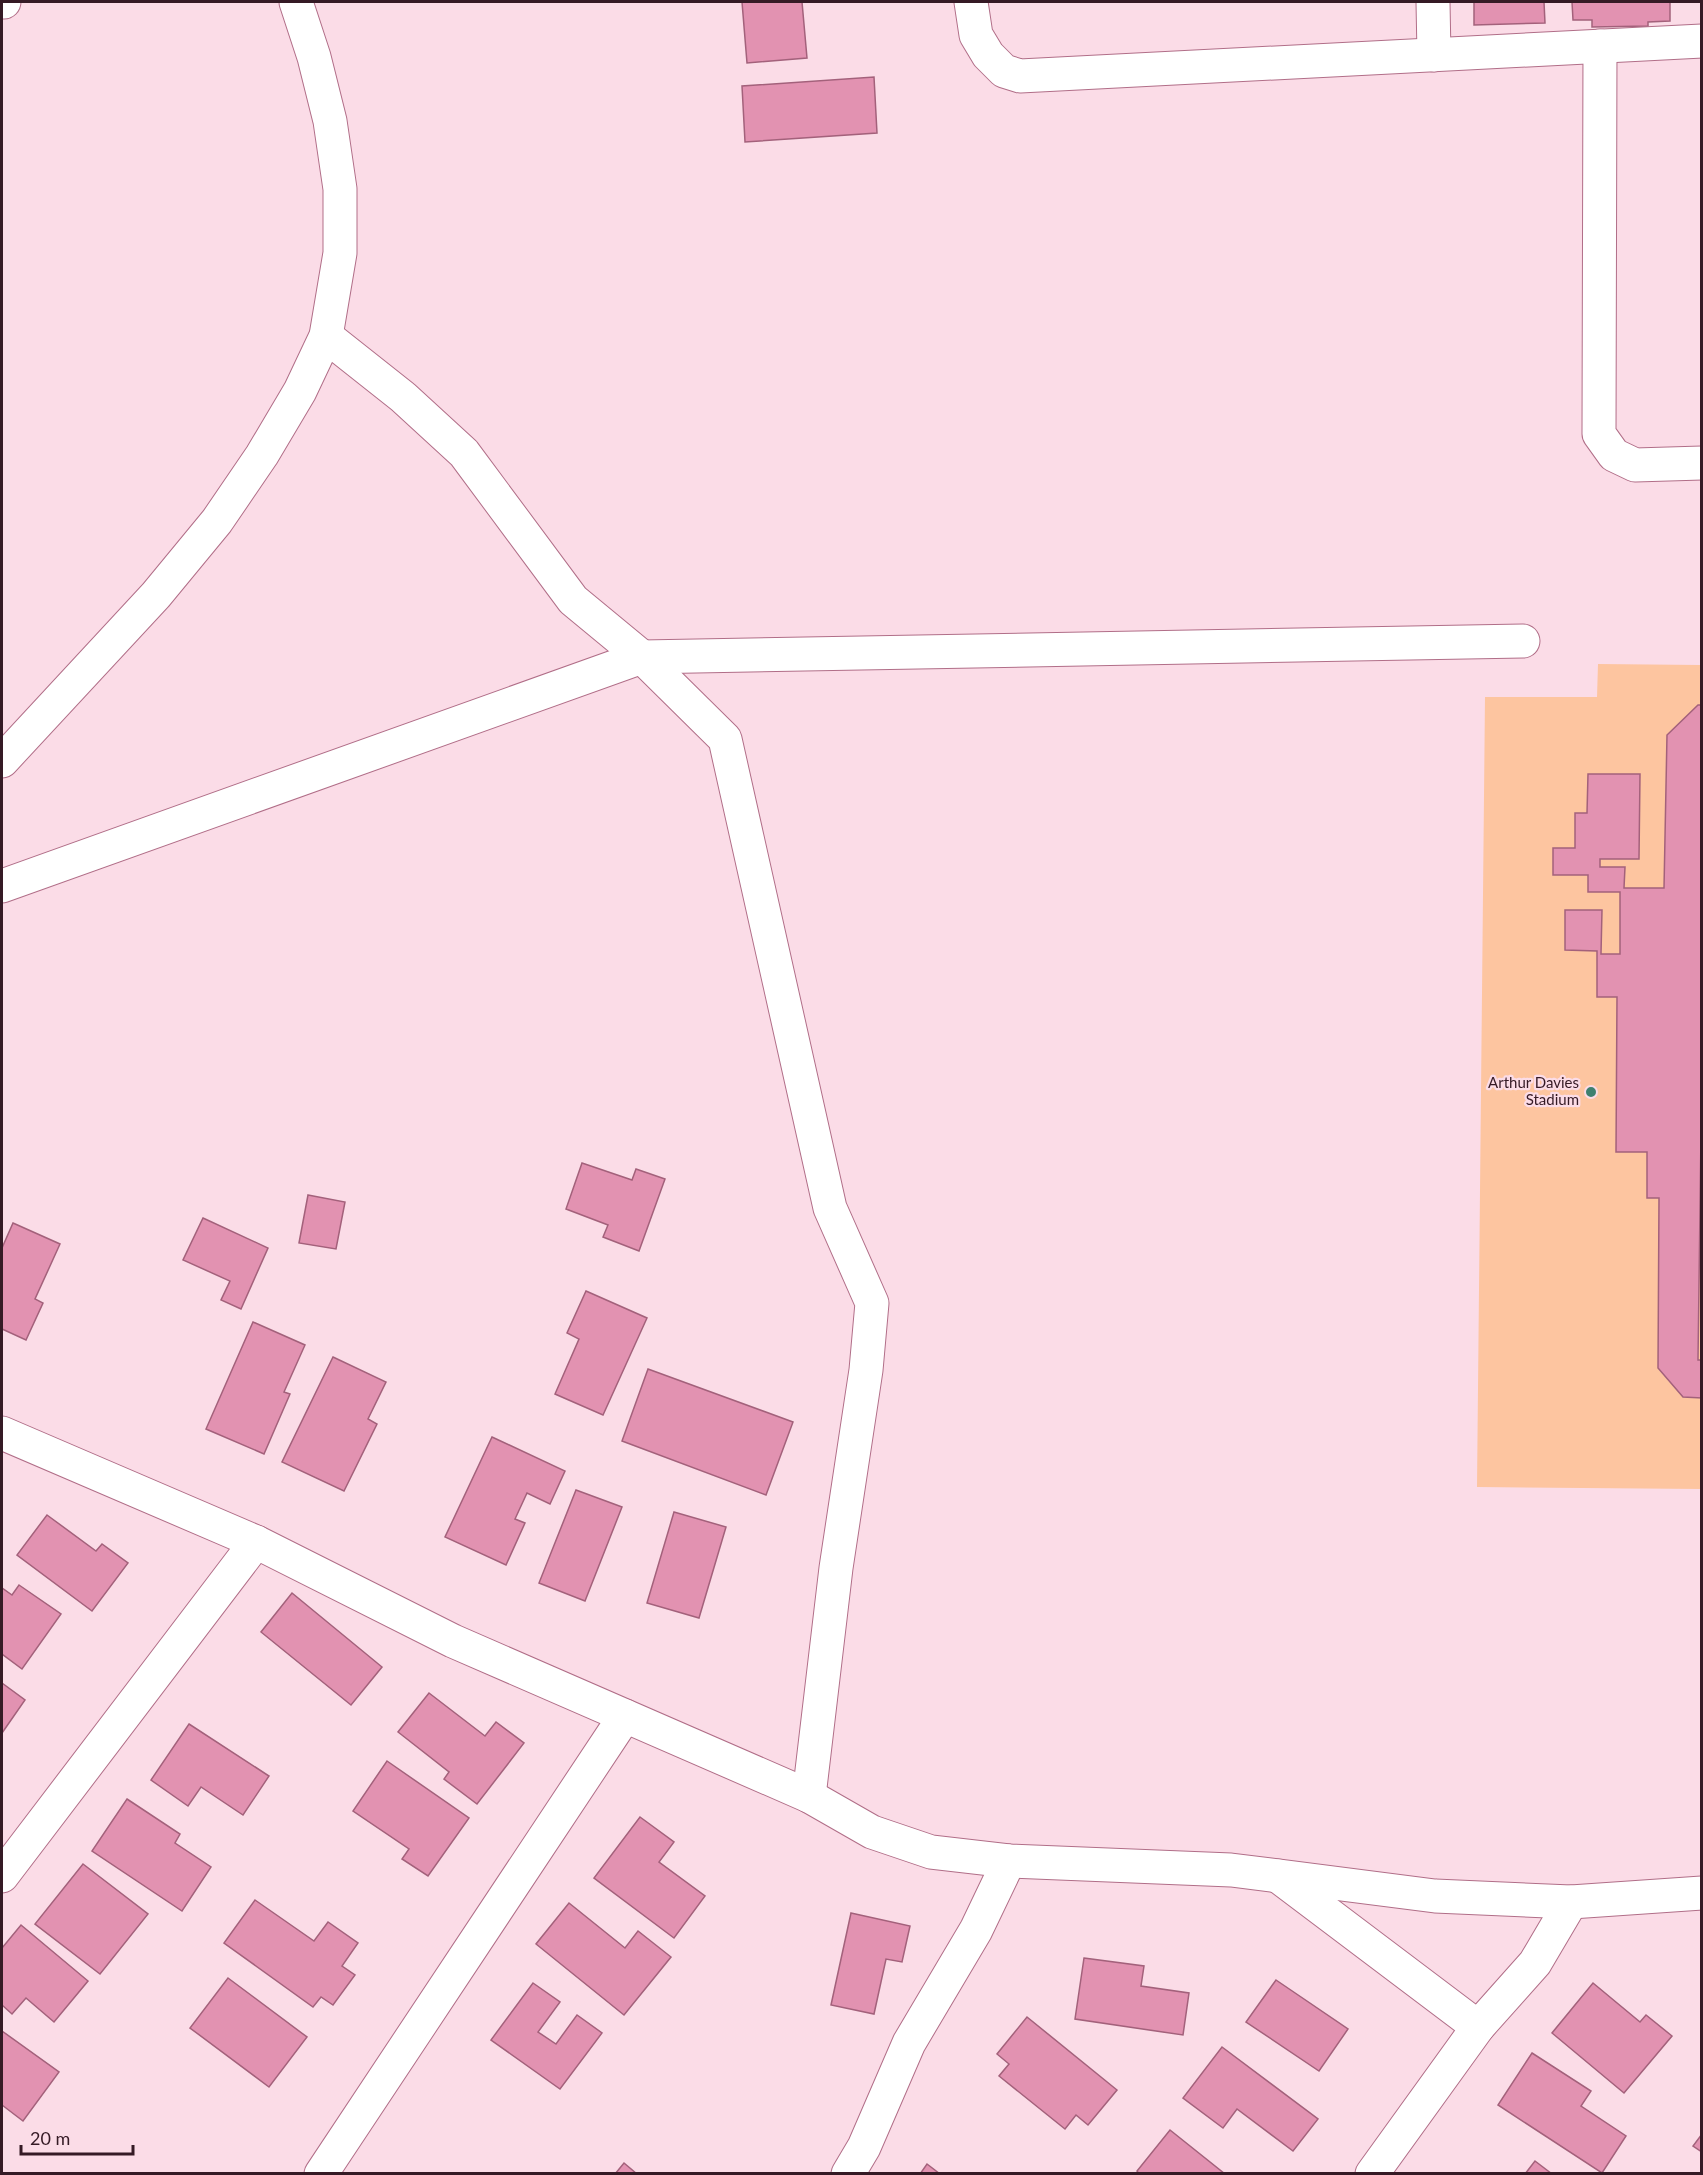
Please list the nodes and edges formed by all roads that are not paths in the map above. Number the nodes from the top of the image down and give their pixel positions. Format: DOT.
graph roads {
  1 [pos="296,2"];
  2 [pos="971,2"];
  3 [pos="1433,2"];
  4 [pos="1701,41"];
  5 [pos="1600,46"];
  6 [pos="1434,54"];
  7 [pos="326,336"];
  8 [pos="1701,463"];
  9 [pos="1523,641"];
  10 [pos="642,657"];
  11 [pos="6,746"];
  12 [pos="2,886"];
  13 [pos="2,1433"];
  14 [pos="256,1542"];
  15 [pos="625,1716"];
  16 [pos="809,1796"];
  17 [pos="1009,1861"];
  18 [pos="2,1876"];
  19 [pos="1278,1876"];
  20 [pos="1701,1893"];
  21 [pos="1571,1902"];
  22 [pos="1478,2027"];
  23 [pos="321,2174"];
  24 [pos="848,2174"];
  25 [pos="1372,2174"];
  1 -- 7 [label="street"];
  2 -- 6 [label="street"];
  3 -- 6 [label="street"];
  4 -- 5 [label="street"];
  5 -- 6 [label="street"];
  5 -- 8 [label="street"];
  7 -- 10 [label="street"];
  7 -- 11 [label="street"];
  9 -- 10 [label="street"];
  10 -- 12 [label="street"];
  10 -- 16 [label="street"];
  13 -- 14 [label="street"];
  14 -- 15 [label="street"];
  14 -- 18 [label="street"];
  15 -- 16 [label="street"];
  15 -- 23 [label="street"];
  16 -- 17 [label="street"];
  17 -- 19 [label="street"];
  17 -- 24 [label="street"];
  19 -- 21 [label="street"];
  19 -- 22 [label="street"];
  20 -- 21 [label="street"];
  21 -- 22 [label="street"];
  22 -- 25 [label="street"];
}
